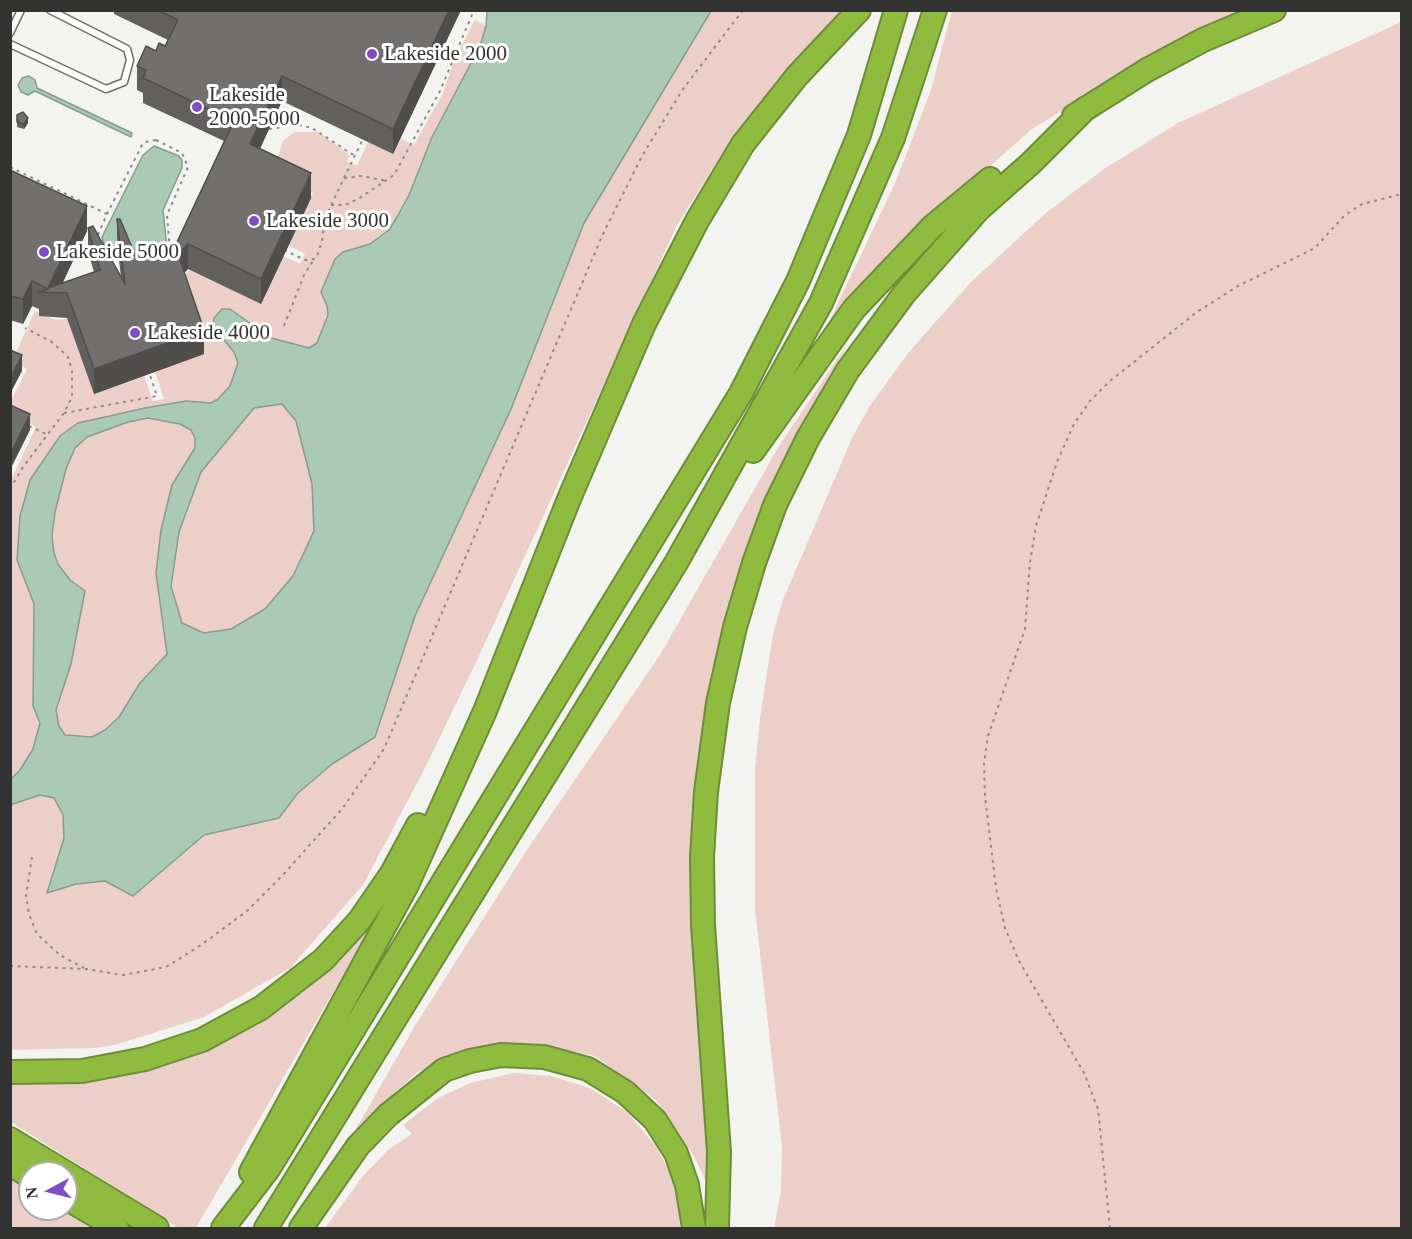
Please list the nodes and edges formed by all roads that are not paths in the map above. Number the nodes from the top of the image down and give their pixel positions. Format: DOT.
graph roads {
  1 [pos="21,10"];
  2 [pos="50,10"];
  3 [pos="859,10"];
  4 [pos="896,10"];
  5 [pos="935,10"];
  6 [pos="1274,10"];
  7 [pos="10,33"];
  8 [pos="10,44"];
  9 [pos="1086,108"];
  10 [pos="676,563"];
  11 [pos="516,631"];
  12 [pos="10,1072"];
  13 [pos="10,1139"];
  14 [pos="78,1205"];
  15 [pos="229,1219"];
  16 [pos="117,1228"];
  17 [pos="158,1228"];
  18 [pos="266,1228"];
  19 [pos="301,1228"];
  20 [pos="693,1228"];
  21 [pos="717,1228"];
  1 -- 7 [label="lane"];
  2 -- 8 [label="lane"];
  3 -- 11 [label="highway"];
  4 -- 15 [label="highway"];
  5 -- 10 [label="highway"];
  6 -- 9 [label="highway"];
  9 -- 10 [label="highway"];
  9 -- 21 [label="highway"];
  10 -- 18 [label="highway"];
  11 -- 12 [label="highway"];
  11 -- 15 [label="highway"];
  13 -- 17 [label="highway"];
  14 -- 16 [label="highway"];
  19 -- 20 [label="highway"];
}
